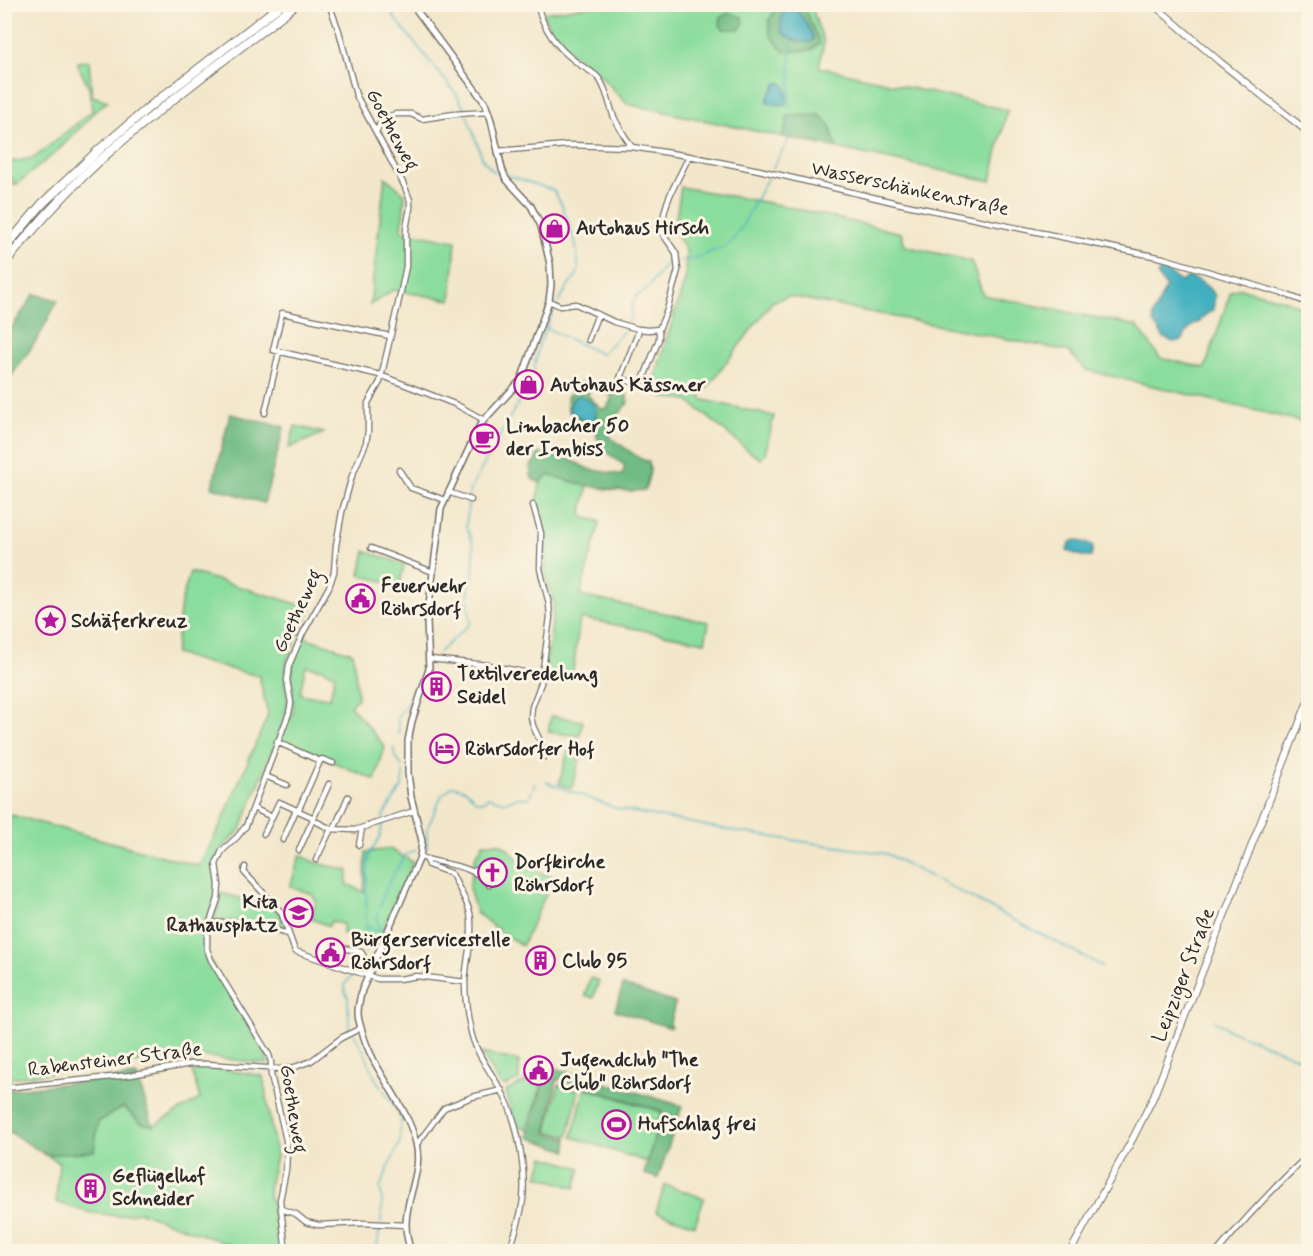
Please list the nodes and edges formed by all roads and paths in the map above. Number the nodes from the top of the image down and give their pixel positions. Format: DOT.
graph roads {
  1 [pos="282,4"];
  2 [pos="296,4"];
  3 [pos="329,4"];
  4 [pos="412,4"];
  5 [pos="537,4"];
  6 [pos="1153,4"];
  7 [pos="489,112"];
  8 [pos="376,132"];
  9 [pos="1308,132"];
  10 [pos="632,147"];
  11 [pos="498,151"];
  12 [pos="689,156"];
  13 [pos="4,249"];
  14 [pos="4,264"];
  15 [pos="554,303"];
  16 [pos="1308,303"];
  17 [pos="598,314"];
  18 [pos="638,329"];
  19 [pos="659,329"];
  20 [pos="390,336"];
  21 [pos="588,340"];
  22 [pos="279,351"];
  23 [pos="380,375"];
  24 [pos="265,413"];
  25 [pos="484,420"];
  26 [pos="399,470"];
  27 [pos="448,492"];
  28 [pos="468,499"];
  29 [pos="445,500"];
  30 [pos="533,505"];
  31 [pos="372,548"];
  32 [pos="433,572"];
  33 [pos="430,659"];
  34 [pos="542,676"];
  35 [pos="1308,701"];
  36 [pos="278,742"];
  37 [pos="544,757"];
  38 [pos="320,760"];
  39 [pos="333,763"];
  40 [pos="265,776"];
  41 [pos="329,784"];
  42 [pos="287,785"];
  43 [pos="348,797"];
  44 [pos="253,808"];
  45 [pos="297,810"];
  46 [pos="414,811"];
  47 [pos="273,817"];
  48 [pos="313,819"];
  49 [pos="362,828"];
  50 [pos="333,829"];
  51 [pos="264,834"];
  52 [pos="283,840"];
  53 [pos="359,844"];
  54 [pos="300,850"];
  55 [pos="420,858"];
  56 [pos="316,860"];
  57 [pos="427,860"];
  58 [pos="485,865"];
  59 [pos="246,867"];
  60 [pos="474,871"];
  61 [pos="489,885"];
  62 [pos="210,923"];
  63 [pos="289,934"];
  64 [pos="334,964"];
  65 [pos="357,971"];
  66 [pos="368,975"];
  67 [pos="465,982"];
  68 [pos="356,1031"];
  69 [pos="271,1068"];
  70 [pos="4,1088"];
  71 [pos="502,1090"];
  72 [pos="417,1144"];
  73 [pos="1308,1156"];
  74 [pos="281,1209"];
  75 [pos="406,1225"];
  76 [pos="286,1251"];
  77 [pos="411,1251"];
  78 [pos="509,1251"];
  79 [pos="1070,1251"];
  80 [pos="1217,1251"];
  1 -- 13 [label="highway"];
  2 -- 14 [label="highway"];
  3 -- 8 [label="street, Goetheweg"];
  4 -- 7 [label="street"];
  5 -- 10 [label="street"];
  6 -- 9 [label="main road"];
  7 -- 8 [label="street"];
  7 -- 11 [label="street"];
  8 -- 20 [label="street, Goetheweg"];
  10 -- 11 [label="street, Wasserschänkenstraße"];
  10 -- 12 [label="street, Wasserschänkenstraße"];
  11 -- 15 [label="street"];
  12 -- 16 [label="street, Wasserschänkenstraße"];
  12 -- 19 [label="street"];
  15 -- 17 [label="street"];
  15 -- 25 [label="street"];
  17 -- 18 [label="street"];
  17 -- 21 [label="street"];
  18 -- 19 [label="street"];
  18 -- 19 [label="street"];
  20 -- 22 [label="street"];
  20 -- 23 [label="street, Goetheweg"];
  22 -- 23 [label="street"];
  22 -- 24 [label="street"];
  23 -- 25 [label="street"];
  23 -- 36 [label="street, Goetheweg"];
  25 -- 27 [label="street"];
  26 -- 29 [label="street"];
  27 -- 28 [label="street"];
  27 -- 29 [label="street"];
  29 -- 32 [label="street"];
  30 -- 34 [label="street"];
  31 -- 32 [label="street"];
  32 -- 33 [label="street"];
  33 -- 34 [label="street"];
  33 -- 46 [label="street"];
  34 -- 37 [label="street"];
  35 -- 79 [label="main road, Leipziger Straße"];
  36 -- 38 [label="street"];
  36 -- 40 [label="street, Goetheweg"];
  38 -- 39 [label="street"];
  38 -- 45 [label="street"];
  40 -- 42 [label="street"];
  40 -- 44 [label="street, Goetheweg"];
  41 -- 48 [label="street"];
  43 -- 50 [label="street"];
  44 -- 47 [label="street"];
  44 -- 62 [label="street, Goetheweg"];
  45 -- 47 [label="street"];
  45 -- 48 [label="street"];
  45 -- 52 [label="street"];
  46 -- 49 [label="street"];
  46 -- 55 [label="street"];
  47 -- 51 [label="street"];
  48 -- 50 [label="street"];
  48 -- 54 [label="street"];
  49 -- 50 [label="street"];
  49 -- 53 [label="street"];
  50 -- 56 [label="street"];
  55 -- 57 [label="street"];
  55 -- 66 [label="street"];
  57 -- 60 [label="street"];
  57 -- 67 [label="street"];
  58 -- 60 [label="street"];
  59 -- 63 [label="street"];
  60 -- 61 [label="street"];
  62 -- 63 [label="street"];
  62 -- 69 [label="street, Goetheweg"];
  63 -- 64 [label="street"];
  64 -- 65 [label="street"];
  64 -- 65 [label="street"];
  65 -- 66 [label="street"];
  66 -- 67 [label="street"];
  66 -- 68 [label="street"];
  67 -- 71 [label="street"];
  68 -- 69 [label="street, Rabensteiner Straße"];
  68 -- 72 [label="street"];
  69 -- 70 [label="street, Rabensteiner Straße"];
  69 -- 74 [label="street, Goetheweg"];
  71 -- 72 [label="street"];
  71 -- 78 [label="street"];
  72 -- 75 [label="street"];
  73 -- 80 [label="street"];
  74 -- 75 [label="street"];
  74 -- 76 [label="street, Goetheweg"];
  75 -- 77 [label="street"];
}
